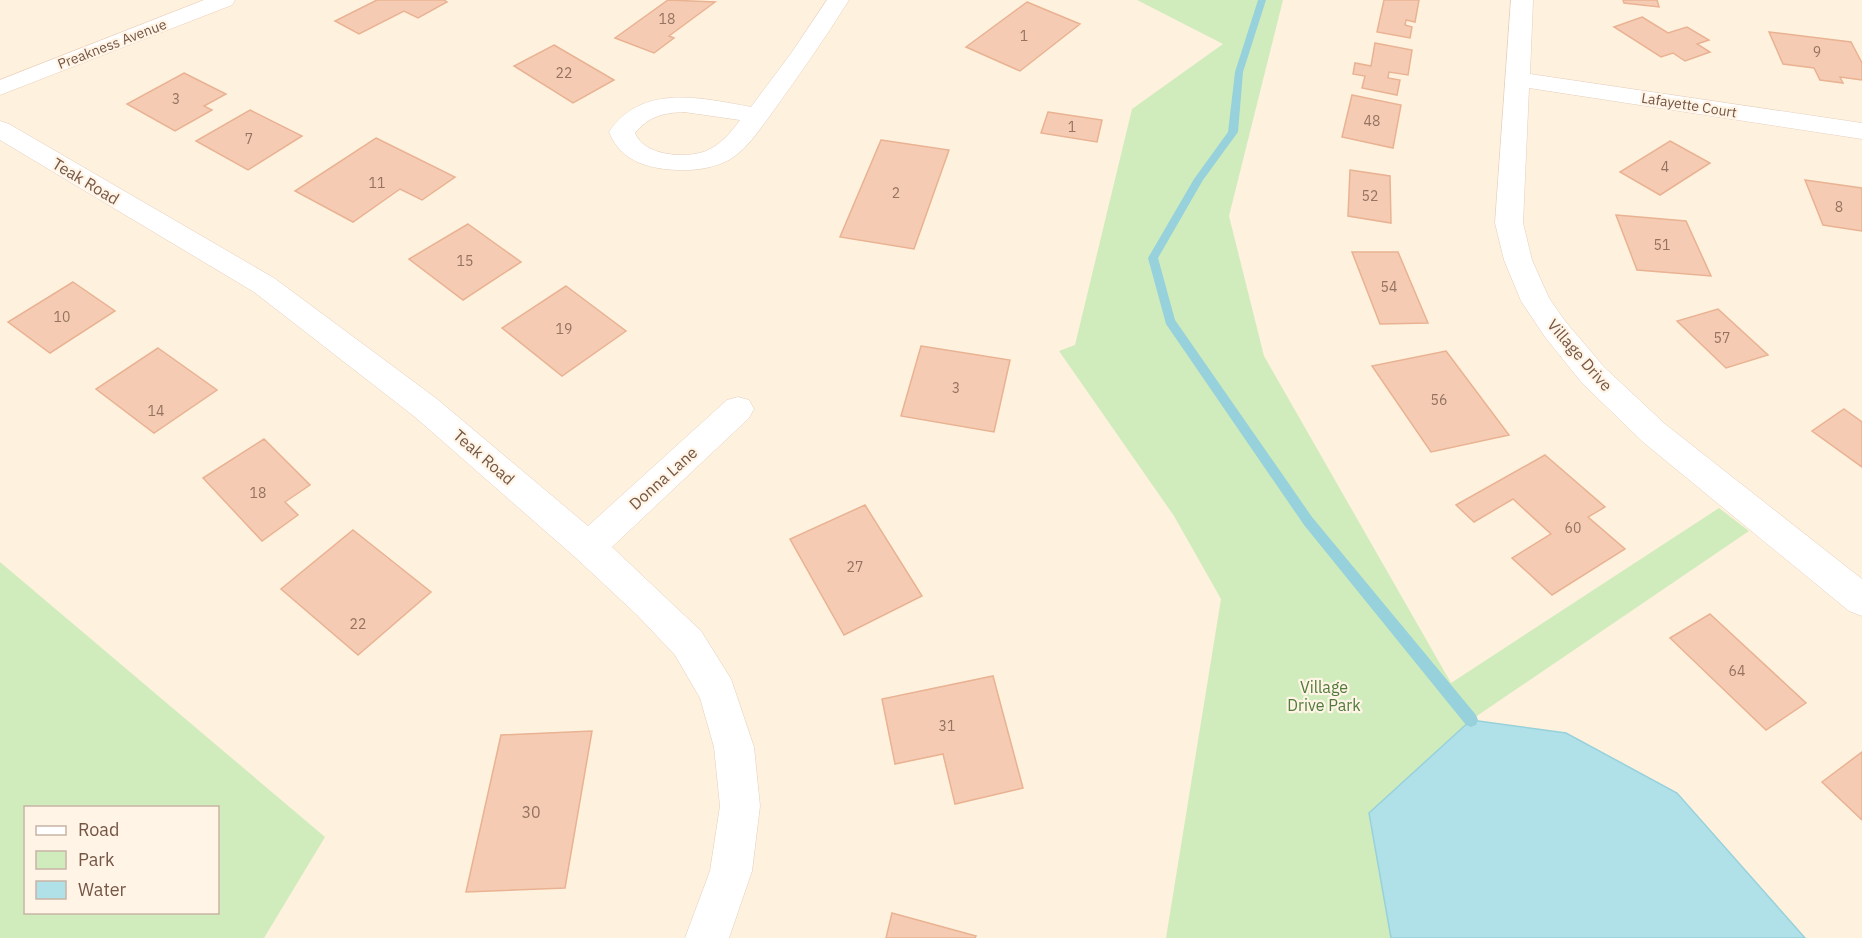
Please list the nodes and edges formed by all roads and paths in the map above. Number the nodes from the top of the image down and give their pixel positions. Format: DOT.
graph roads {
  1 [pos="224,0"];
  2 [pos="838,0"];
  3 [pos="1522,0"];
  4 [pos="1516,79"];
  5 [pos="0,88"];
  6 [pos="757,116"];
  7 [pos="0,129"];
  8 [pos="1862,131"];
  9 [pos="738,409"];
  10 [pos="588,547"];
  11 [pos="1862,600"];
  12 [pos="706,938"];
  1 -- 5 [label="street, Preakness Avenue"];
  2 -- 6 [label="street"];
  3 -- 4 [label="street, Village Drive"];
  4 -- 8 [label="street, Lafayette Court"];
  4 -- 11 [label="street, Village Drive"];
  7 -- 10 [label="street, Teak Road"];
  9 -- 10 [label="street, Donna Lane"];
  10 -- 12 [label="street, Teak Road"];
}
